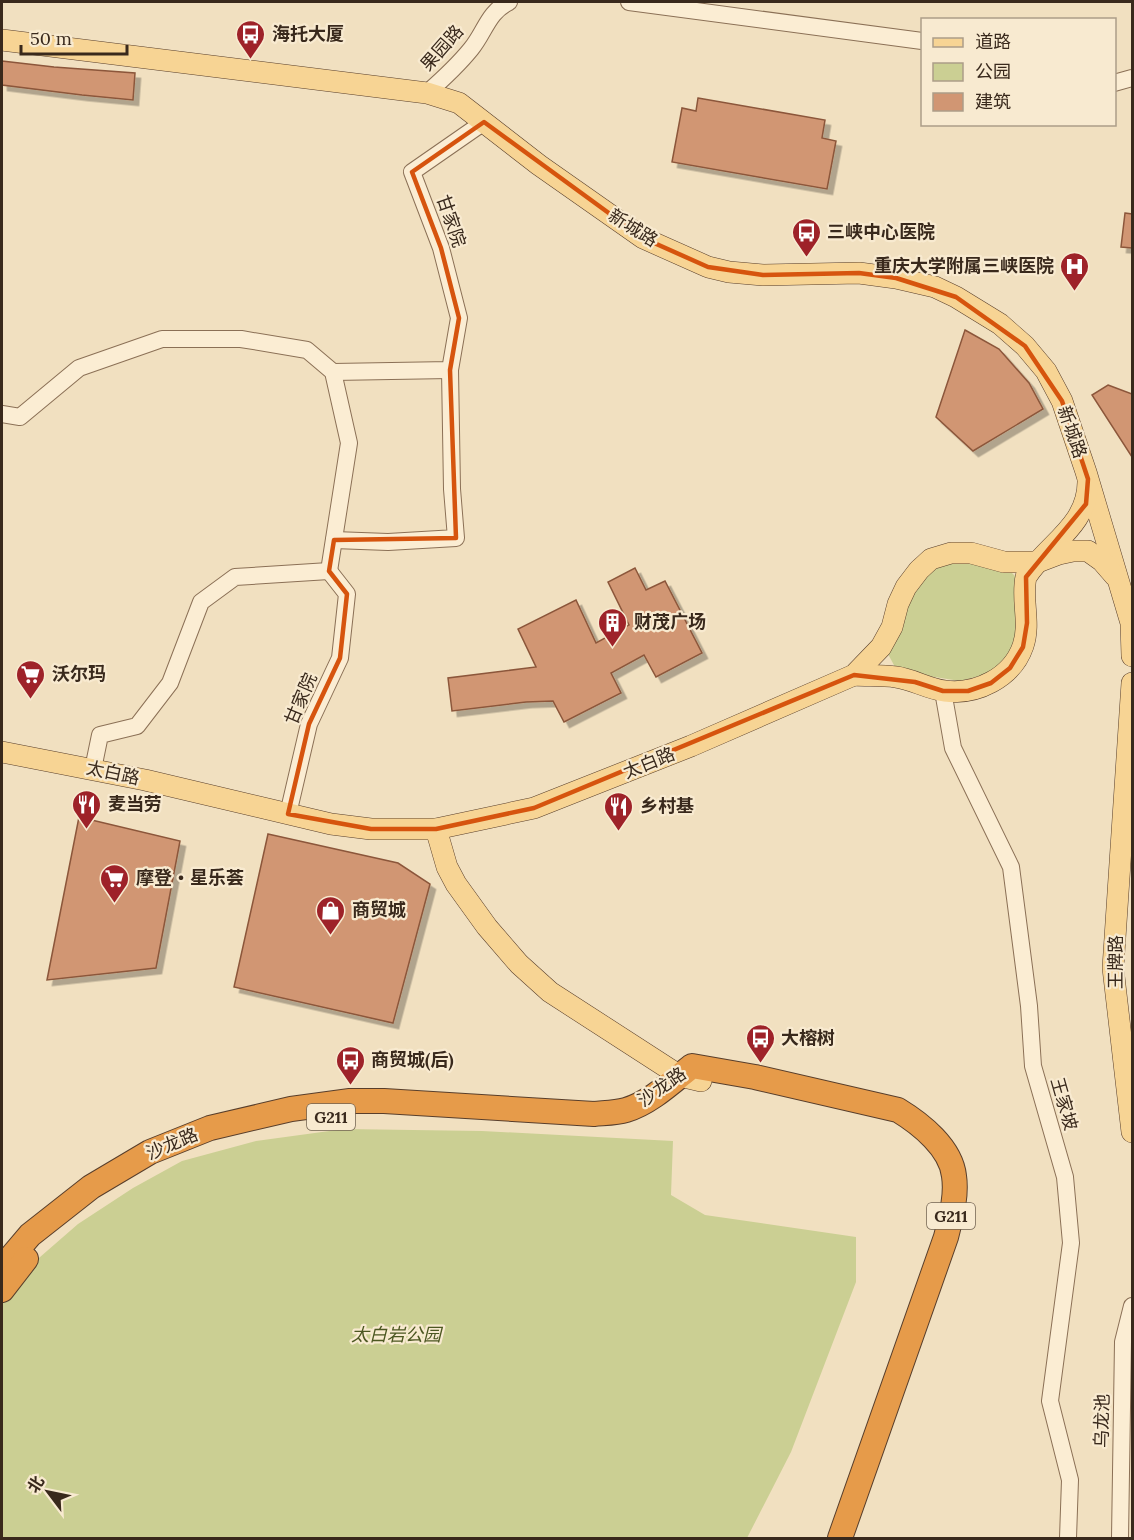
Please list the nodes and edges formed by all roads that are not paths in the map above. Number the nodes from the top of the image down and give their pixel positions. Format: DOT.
graph roads {
  1 [pos="509,2"];
  2 [pos="629,2"];
  3 [pos="2,40"];
  4 [pos="921,41"];
  5 [pos="1132,78"];
  6 [pos="1116,82"];
  7 [pos="427,93"];
  8 [pos="484,122"];
  9 [pos="450,370"];
  10 [pos="333,372"];
  11 [pos="2,414"];
  12 [pos="1088,479"];
  13 [pos="334,540"];
  14 [pos="1038,562"];
  15 [pos="329,571"];
  16 [pos="1118,580"];
  17 [pos="1132,656"];
  18 [pos="854,675"];
  19 [pos="1132,683"];
  20 [pos="943,691"];
  21 [pos="2,752"];
  22 [pos="93,769"];
  23 [pos="288,813"];
  24 [pos="436,830"];
  25 [pos="647,1055"];
  26 [pos="691,1074"];
  27 [pos="627,1110"];
  28 [pos="1132,1131"];
  29 [pos="2,1268"];
  30 [pos="2,1290"];
  31 [pos="1132,1306"];
  32 [pos="828,1539"];
  33 [pos="840,1539"];
  34 [pos="1068,1539"];
  35 [pos="1120,1539"];
  1 -- 7 [label="street, 果园路"];
  2 -- 4 [label="street"];
  3 -- 7 [label="main road, 新城路"];
  5 -- 6 [label="street"];
  7 -- 8 [label="main road, 新城路"];
  8 -- 9 [label="street, 甘家院"];
  8 -- 12 [label="main road, 新城路"];
  9 -- 10 [label="street"];
  9 -- 13 [label="street, 甘家院"];
  10 -- 11 [label="street"];
  10 -- 13 [label="street"];
  12 -- 14 [label="main road, 太白路"];
  12 -- 16 [label="main road, 新城路"];
  13 -- 15 [label="street"];
  14 -- 16 [label="main road, 太白路"];
  14 -- 18 [label="main road, 太白路"];
  14 -- 20 [label="main road, 太白路"];
  15 -- 22 [label="street"];
  15 -- 23 [label="street, 甘家院"];
  16 -- 17 [label="main road"];
  18 -- 20 [label="main road, 太白路"];
  18 -- 24 [label="main road, 太白路"];
  19 -- 28 [label="main road, 王牌路"];
  20 -- 34 [label="street, 王家坡"];
  21 -- 22 [label="main road, 太白路"];
  22 -- 23 [label="main road, 太白路"];
  23 -- 24 [label="main road, 太白路"];
  24 -- 25 [label="main road"];
  25 -- 26 [label="main road"];
  25 -- 27 [label="main road"];
  26 -- 27 [label="highway, 沙龙路 / G211"];
  26 -- 30 [label="highway, 沙龙路 / G211"];
  26 -- 32 [label="highway, 沙龙路 / G211"];
  26 -- 33 [label="highway, 沙龙路 / G211"];
  27 -- 29 [label="highway, 沙龙路 / G211"];
  31 -- 35 [label="street, 乌龙池"];
}
